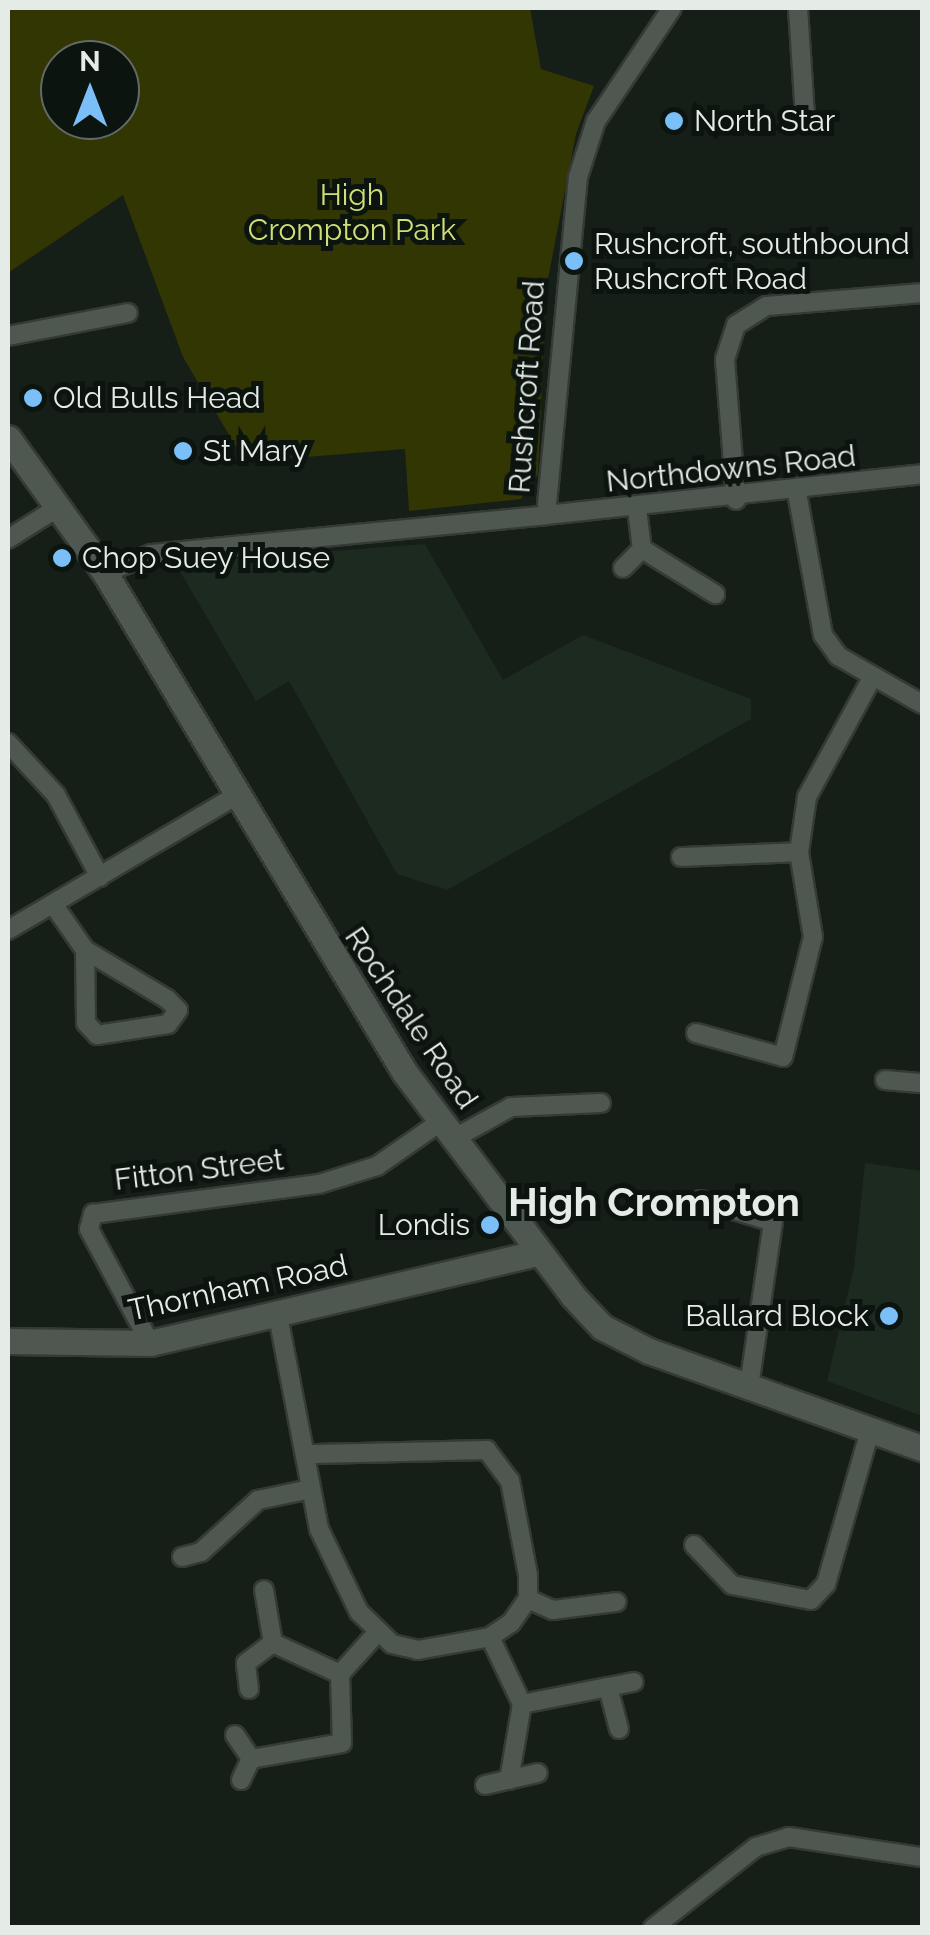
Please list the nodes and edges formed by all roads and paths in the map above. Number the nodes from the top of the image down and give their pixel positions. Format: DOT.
graph roads {
  1 [pos="798,8"];
  2 [pos="659,10"];
  3 [pos="805,117"];
  4 [pos="922,293"];
  5 [pos="128,313"];
  6 [pos="8,336"];
  7 [pos="8,438"];
  8 [pos="922,474"];
  9 [pos="797,493"];
  10 [pos="736,500"];
  11 [pos="60,506"];
  12 [pos="637,508"];
  13 [pos="546,515"];
  14 [pos="8,540"];
  15 [pos="642,549"];
  16 [pos="623,568"];
  17 [pos="105,572"];
  18 [pos="715,594"];
  19 [pos="872,678"];
  20 [pos="922,704"];
  21 [pos="8,743"];
  22 [pos="234,797"];
  23 [pos="798,852"];
  24 [pos="682,857"];
  25 [pos="100,877"];
  26 [pos="54,904"];
  27 [pos="8,930"];
  28 [pos="85,950"];
  29 [pos="696,1032"];
  30 [pos="885,1080"];
  31 [pos="922,1083"];
  32 [pos="601,1103"];
  33 [pos="446,1130"];
  34 [pos="701,1200"];
  35 [pos="537,1253"];
  36 [pos="278,1316"];
  37 [pos="8,1341"];
  38 [pos="150,1343"];
  39 [pos="749,1386"];
  40 [pos="871,1427"];
  41 [pos="922,1448"];
  42 [pos="306,1454"];
  43 [pos="310,1489"];
  44 [pos="694,1545"];
  45 [pos="182,1557"];
  46 [pos="264,1590"];
  47 [pos="528,1600"];
  48 [pos="616,1602"];
  49 [pos="376,1634"];
  50 [pos="490,1637"];
  51 [pos="272,1644"];
  52 [pos="340,1674"];
  53 [pos="634,1682"];
  54 [pos="608,1687"];
  55 [pos="249,1689"];
  56 [pos="522,1704"];
  57 [pos="619,1729"];
  58 [pos="234,1736"];
  59 [pos="250,1759"];
  60 [pos="538,1773"];
  61 [pos="241,1780"];
  62 [pos="509,1780"];
  63 [pos="485,1785"];
  64 [pos="922,1858"];
  65 [pos="653,1928"];
  1 -- 3 [label="street"];
  2 -- 13 [label="street, Rushcroft Road"];
  4 -- 10 [label="street"];
  5 -- 6 [label="street"];
  7 -- 11 [label="main road, Rochdale Road"];
  8 -- 9 [label="street, Northdowns Road"];
  9 -- 10 [label="street, Northdowns Road"];
  9 -- 19 [label="street"];
  10 -- 12 [label="street, Northdowns Road"];
  11 -- 14 [label="street"];
  11 -- 17 [label="main road, Rochdale Road"];
  12 -- 13 [label="street, Northdowns Road"];
  12 -- 15 [label="street"];
  13 -- 17 [label="street, Rushcroft Road"];
  15 -- 16 [label="street"];
  15 -- 18 [label="street"];
  17 -- 22 [label="main road, Rochdale Road"];
  19 -- 20 [label="street"];
  19 -- 23 [label="street"];
  21 -- 25 [label="street"];
  22 -- 25 [label="street"];
  22 -- 33 [label="main road, Rochdale Road"];
  23 -- 24 [label="street"];
  23 -- 29 [label="street"];
  25 -- 26 [label="street"];
  26 -- 27 [label="street"];
  26 -- 28 [label="street"];
  28 -- 28 [label="street"];
  30 -- 31 [label="street"];
  32 -- 33 [label="street"];
  33 -- 35 [label="main road, Rochdale Road"];
  33 -- 38 [label="street, Fitton Street"];
  34 -- 39 [label="street"];
  35 -- 36 [label="main road, Thornham Road"];
  35 -- 39 [label="main road, Rochdale Road"];
  36 -- 38 [label="main road, Thornham Road"];
  36 -- 42 [label="street"];
  37 -- 38 [label="main road, Thornham Road"];
  39 -- 40 [label="main road, Rochdale Road"];
  40 -- 41 [label="main road, Rochdale Road"];
  40 -- 44 [label="street"];
  42 -- 43 [label="street"];
  42 -- 47 [label="street"];
  43 -- 45 [label="street"];
  43 -- 49 [label="street"];
  46 -- 51 [label="street"];
  47 -- 48 [label="street"];
  47 -- 50 [label="street"];
  49 -- 50 [label="street"];
  49 -- 52 [label="street"];
  50 -- 56 [label="street"];
  51 -- 52 [label="street"];
  51 -- 55 [label="street"];
  52 -- 59 [label="street"];
  53 -- 54 [label="street"];
  54 -- 56 [label="street"];
  54 -- 57 [label="street"];
  56 -- 62 [label="street"];
  58 -- 59 [label="street"];
  59 -- 61 [label="street"];
  60 -- 62 [label="street"];
  62 -- 63 [label="street"];
  64 -- 65 [label="street"];
}
